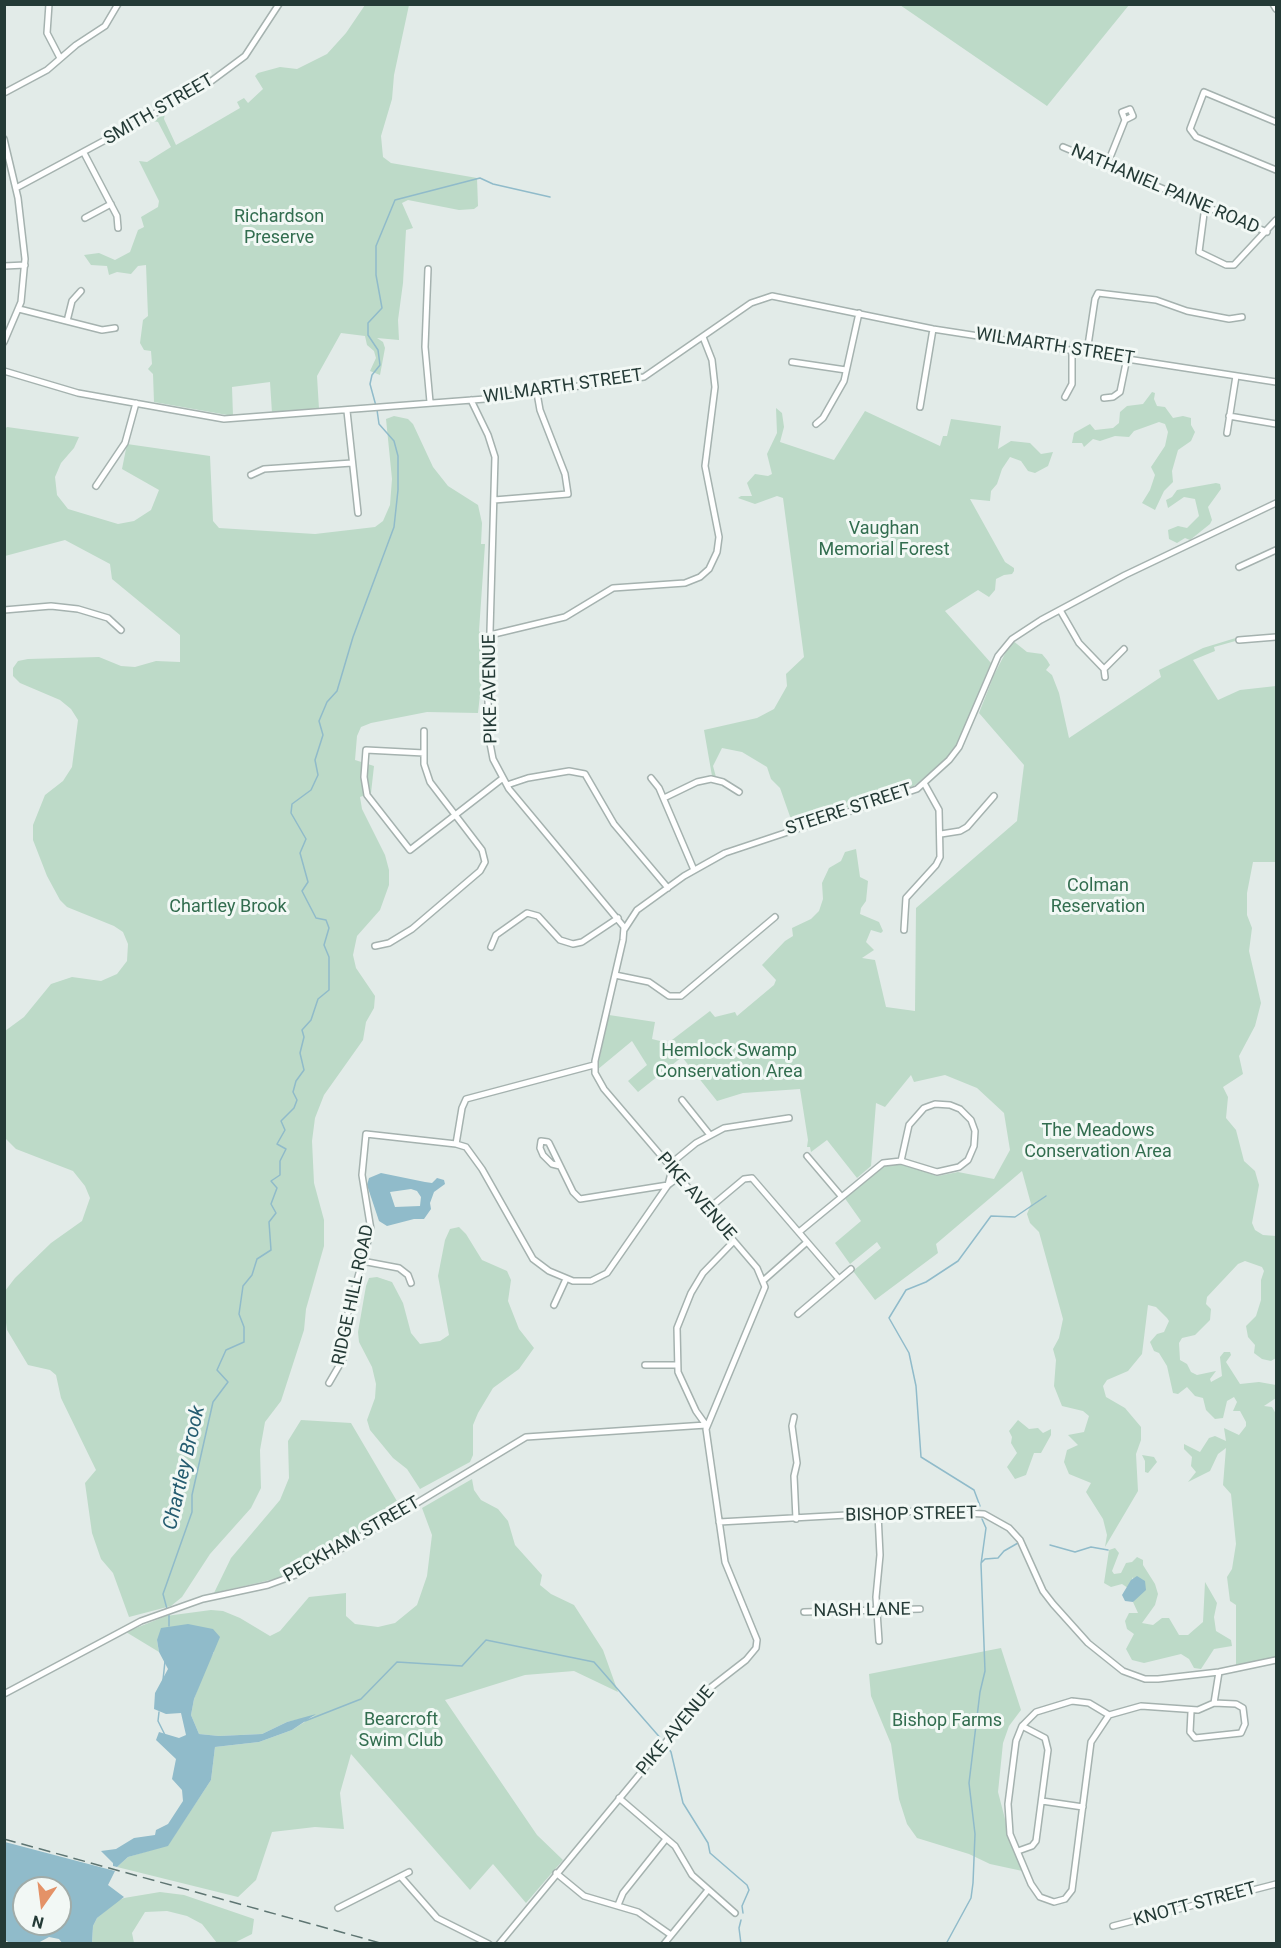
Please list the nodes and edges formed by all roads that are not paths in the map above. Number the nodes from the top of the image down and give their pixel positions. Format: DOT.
graph roads {
  1 [pos="49,4"];
  2 [pos="118,4"];
  3 [pos="279,4"];
  4 [pos="1273,4"];
  5 [pos="1276,9"];
  6 [pos="60,58"];
  7 [pos="4,93"];
  8 [pos="1125,120"];
  9 [pos="1276,122"];
  10 [pos="4,139"];
  11 [pos="1063,147"];
  12 [pos="84,153"];
  13 [pos="1107,165"];
  14 [pos="1276,170"];
  15 [pos="16,188"];
  16 [pos="111,204"];
  17 [pos="1205,206"];
  18 [pos="85,218"];
  19 [pos="1276,220"];
  20 [pos="118,228"];
  21 [pos="1268,232"];
  22 [pos="25,265"];
  23 [pos="4,266"];
  24 [pos="428,269"];
  25 [pos="81,291"];
  26 [pos="19,309"];
  27 [pos="859,314"];
  28 [pos="1242,317"];
  29 [pos="67,321"];
  30 [pos="115,328"];
  31 [pos="933,329"];
  32 [pos="703,337"];
  33 [pos="4,342"];
  34 [pos="1072,350"];
  35 [pos="1087,352"];
  36 [pos="1127,358"];
  37 [pos="792,362"];
  38 [pos="846,370"];
  39 [pos="4,371"];
  40 [pos="1236,376"];
  41 [pos="1276,382"];
  42 [pos="537,393"];
  43 [pos="1065,397"];
  44 [pos="1104,398"];
  45 [pos="471,400"];
  46 [pos="430,402"];
  47 [pos="136,403"];
  48 [pos="920,407"];
  49 [pos="347,411"];
  50 [pos="1229,416"];
  51 [pos="816,424"];
  52 [pos="1276,424"];
  53 [pos="1227,433"];
  54 [pos="352,463"];
  55 [pos="250,475"];
  56 [pos="96,486"];
  57 [pos="494,500"];
  58 [pos="1276,503"];
  59 [pos="358,513"];
  60 [pos="1276,550"];
  61 [pos="1239,567"];
  62 [pos="4,610"];
  63 [pos="1060,610"];
  64 [pos="122,630"];
  65 [pos="490,635"];
  66 [pos="1276,637"];
  67 [pos="1239,640"];
  68 [pos="1124,649"];
  69 [pos="1104,669"];
  70 [pos="1105,677"];
  71 [pos="424,731"];
  72 [pos="424,753"];
  73 [pos="502,778"];
  74 [pos="651,778"];
  75 [pos="924,783"];
  76 [pos="507,786"];
  77 [pos="739,792"];
  78 [pos="994,796"];
  79 [pos="664,798"];
  80 [pos="455,815"];
  81 [pos="941,834"];
  82 [pos="694,870"];
  83 [pos="668,888"];
  84 [pos="775,917"];
  85 [pos="618,918"];
  86 [pos="624,930"];
  87 [pos="904,930"];
  88 [pos="375,946"];
  89 [pos="491,947"];
  90 [pos="615,975"];
  91 [pos="594,1065"];
  92 [pos="682,1100"];
  93 [pos="789,1118"];
  94 [pos="710,1135"];
  95 [pos="456,1144"];
  96 [pos="807,1156"];
  97 [pos="901,1161"];
  98 [pos="560,1166"];
  99 [pos="670,1167"];
  100 [pos="679,1177"];
  101 [pos="668,1185"];
  102 [pos="841,1196"];
  103 [pos="707,1210"];
  104 [pos="799,1232"];
  105 [pos="734,1241"];
  106 [pos="807,1242"];
  107 [pos="362,1261"];
  108 [pos="851,1269"];
  109 [pos="839,1279"];
  110 [pos="567,1280"];
  111 [pos="764,1280"];
  112 [pos="411,1283"];
  113 [pos="554,1305"];
  114 [pos="798,1314"];
  115 [pos="645,1365"];
  116 [pos="677,1365"];
  117 [pos="329,1383"];
  118 [pos="794,1417"];
  119 [pos="706,1425"];
  120 [pos="878,1514"];
  121 [pos="796,1519"];
  122 [pos="719,1522"];
  123 [pos="920,1609"];
  124 [pos="876,1611"];
  125 [pos="804,1612"];
  126 [pos="879,1641"];
  127 [pos="1276,1660"];
  128 [pos="1219,1672"];
  129 [pos="4,1694"];
  130 [pos="1214,1703"];
  131 [pos="1191,1712"];
  132 [pos="1109,1715"];
  133 [pos="1022,1726"];
  134 [pos="619,1798"];
  135 [pos="1042,1801"];
  136 [pos="1083,1807"];
  137 [pos="666,1839"];
  138 [pos="1018,1851"];
  139 [pos="409,1872"];
  140 [pos="556,1873"];
  141 [pos="401,1877"];
  142 [pos="1276,1884"];
  143 [pos="708,1890"];
  144 [pos="618,1905"];
  145 [pos="338,1908"];
  146 [pos="735,1913"];
  147 [pos="1113,1926"];
  148 [pos="670,1935"];
  149 [pos="501,1943"];
  150 [pos="489,1944"];
  151 [pos="664,1944"];
  1 -- 6 [label="street"];
  2 -- 6 [label="street"];
  3 -- 12 [label="street, SMITH STREET"];
  4 -- 5 [label="street"];
  6 -- 7 [label="street"];
  8 -- 13 [label="street"];
  9 -- 14 [label="street"];
  10 -- 15 [label="street"];
  11 -- 13 [label="street, NATHANIEL PAINE ROAD"];
  12 -- 15 [label="street, SMITH STREET"];
  12 -- 16 [label="street"];
  13 -- 17 [label="street, NATHANIEL PAINE ROAD"];
  15 -- 22 [label="street"];
  16 -- 18 [label="street"];
  16 -- 20 [label="street"];
  17 -- 21 [label="street, NATHANIEL PAINE ROAD"];
  17 -- 21 [label="street"];
  19 -- 21 [label="street"];
  22 -- 23 [label="street"];
  22 -- 26 [label="street"];
  24 -- 46 [label="street"];
  25 -- 29 [label="street"];
  26 -- 29 [label="street"];
  26 -- 33 [label="street"];
  27 -- 31 [label="street, WILMARTH STREET"];
  27 -- 32 [label="street, WILMARTH STREET"];
  27 -- 38 [label="street"];
  28 -- 35 [label="street"];
  29 -- 30 [label="street"];
  31 -- 34 [label="street, WILMARTH STREET"];
  31 -- 48 [label="street"];
  32 -- 42 [label="street, WILMARTH STREET"];
  32 -- 65 [label="street"];
  34 -- 35 [label="street, WILMARTH STREET"];
  34 -- 43 [label="street"];
  35 -- 36 [label="street, WILMARTH STREET"];
  36 -- 40 [label="street, WILMARTH STREET"];
  36 -- 44 [label="street"];
  37 -- 38 [label="street"];
  38 -- 51 [label="street"];
  39 -- 47 [label="street, WILMARTH STREET"];
  40 -- 41 [label="street, WILMARTH STREET"];
  40 -- 50 [label="street"];
  42 -- 45 [label="street, WILMARTH STREET"];
  42 -- 57 [label="street"];
  45 -- 46 [label="street, WILMARTH STREET"];
  45 -- 57 [label="street, PIKE AVENUE"];
  46 -- 49 [label="street, WILMARTH STREET"];
  47 -- 49 [label="street, WILMARTH STREET"];
  47 -- 56 [label="street"];
  49 -- 54 [label="street"];
  50 -- 52 [label="street"];
  50 -- 53 [label="street"];
  54 -- 55 [label="street"];
  54 -- 59 [label="street"];
  57 -- 65 [label="street, PIKE AVENUE"];
  58 -- 63 [label="street, STEERE STREET"];
  60 -- 61 [label="street"];
  62 -- 64 [label="street"];
  63 -- 69 [label="street"];
  63 -- 75 [label="street, STEERE STREET"];
  65 -- 73 [label="street, PIKE AVENUE"];
  66 -- 67 [label="street"];
  68 -- 69 [label="street"];
  69 -- 70 [label="street"];
  71 -- 72 [label="street"];
  72 -- 80 [label="street"];
  72 -- 80 [label="street"];
  73 -- 76 [label="street, PIKE AVENUE"];
  73 -- 80 [label="street"];
  74 -- 79 [label="street"];
  75 -- 81 [label="street"];
  75 -- 82 [label="street, STEERE STREET"];
  76 -- 83 [label="street"];
  76 -- 85 [label="street, PIKE AVENUE"];
  77 -- 79 [label="street"];
  78 -- 81 [label="street"];
  79 -- 82 [label="street"];
  80 -- 88 [label="street"];
  81 -- 87 [label="street"];
  82 -- 83 [label="street, STEERE STREET"];
  83 -- 86 [label="street, STEERE STREET"];
  84 -- 90 [label="street"];
  85 -- 86 [label="street, PIKE AVENUE"];
  85 -- 89 [label="street"];
  86 -- 90 [label="street"];
  90 -- 91 [label="street"];
  91 -- 95 [label="street"];
  91 -- 99 [label="street, PIKE AVENUE"];
  92 -- 94 [label="street"];
  93 -- 94 [label="street"];
  94 -- 99 [label="street"];
  95 -- 107 [label="street, RIDGE HILL ROAD"];
  95 -- 110 [label="street"];
  96 -- 102 [label="street"];
  97 -- 97 [label="street"];
  97 -- 102 [label="street"];
  98 -- 98 [label="street"];
  98 -- 101 [label="street"];
  99 -- 100 [label="street, PIKE AVENUE"];
  99 -- 101 [label="street"];
  100 -- 101 [label="street"];
  100 -- 103 [label="street, PIKE AVENUE"];
  101 -- 110 [label="street"];
  102 -- 104 [label="street"];
  103 -- 104 [label="street"];
  103 -- 105 [label="street, PIKE AVENUE"];
  104 -- 106 [label="street"];
  105 -- 111 [label="street, PIKE AVENUE"];
  105 -- 116 [label="street"];
  106 -- 109 [label="street"];
  106 -- 111 [label="street"];
  107 -- 112 [label="street"];
  107 -- 117 [label="street, RIDGE HILL ROAD"];
  108 -- 109 [label="street"];
  109 -- 114 [label="street"];
  110 -- 113 [label="street"];
  111 -- 119 [label="street"];
  115 -- 116 [label="street"];
  116 -- 119 [label="street"];
  118 -- 121 [label="street"];
  119 -- 122 [label="street, PIKE AVENUE"];
  119 -- 129 [label="street, PECKHAM STREET"];
  120 -- 121 [label="street, BISHOP STREET"];
  120 -- 124 [label="street"];
  120 -- 128 [label="street, BISHOP STREET"];
  121 -- 122 [label="street, BISHOP STREET"];
  122 -- 134 [label="street, PIKE AVENUE"];
  123 -- 124 [label="street, NASH LANE"];
  124 -- 125 [label="street, NASH LANE"];
  124 -- 126 [label="street"];
  127 -- 128 [label="street, BISHOP STREET"];
  128 -- 130 [label="street"];
  130 -- 131 [label="street"];
  130 -- 131 [label="street"];
  131 -- 132 [label="street"];
  132 -- 133 [label="street"];
  132 -- 136 [label="street"];
  133 -- 135 [label="street"];
  133 -- 138 [label="street"];
  134 -- 137 [label="street"];
  134 -- 140 [label="street, PIKE AVENUE"];
  135 -- 136 [label="street"];
  135 -- 138 [label="street"];
  136 -- 138 [label="street"];
  137 -- 143 [label="street"];
  137 -- 144 [label="street"];
  139 -- 141 [label="street"];
  140 -- 144 [label="street"];
  140 -- 149 [label="street, PIKE AVENUE"];
  141 -- 145 [label="street"];
  141 -- 150 [label="street"];
  142 -- 147 [label="street, KNOTT STREET"];
  143 -- 146 [label="street"];
  143 -- 148 [label="street"];
  144 -- 148 [label="street"];
  148 -- 151 [label="street"];
}
